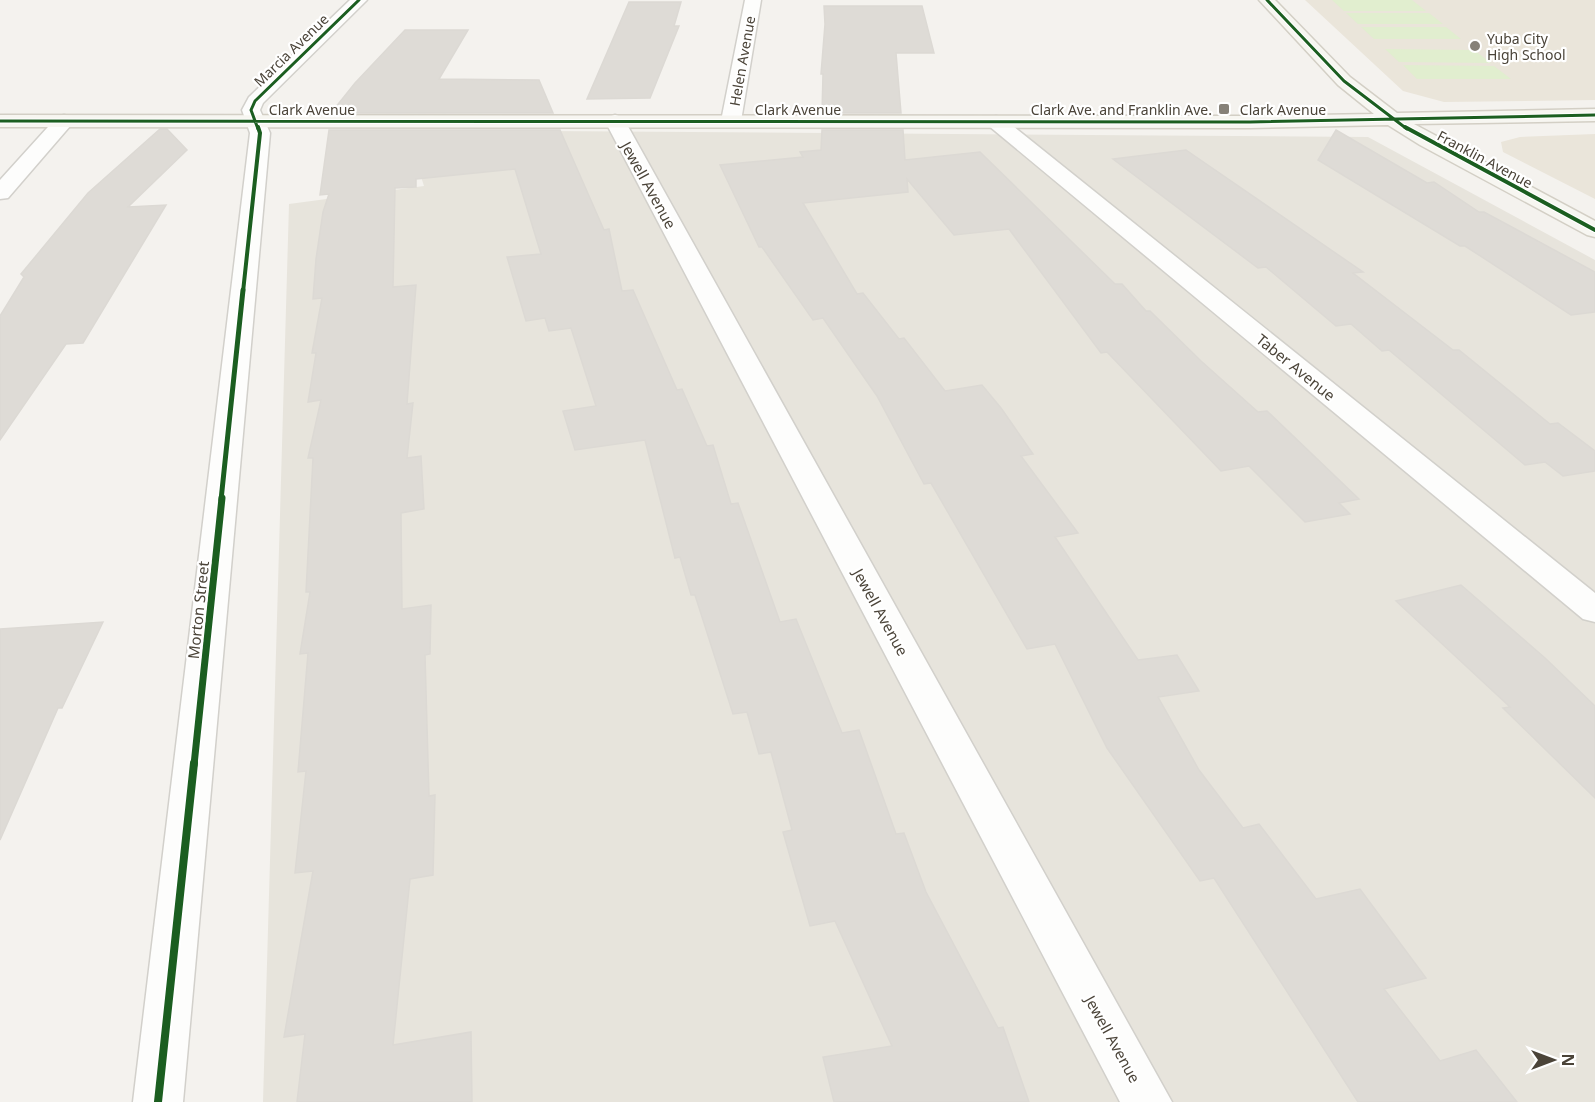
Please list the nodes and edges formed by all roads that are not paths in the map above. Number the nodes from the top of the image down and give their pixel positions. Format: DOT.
graph roads {
  1 [pos="359,0"];
  2 [pos="753,0"];
  3 [pos="1267,0"];
  4 [pos="1595,115"];
  5 [pos="1392,119"];
  6 [pos="0,121"];
  7 [pos="64,121"];
  8 [pos="256,121"];
  9 [pos="615,121"];
  10 [pos="731,121"];
  11 [pos="996,122"];
  12 [pos="0,193"];
  13 [pos="1595,230"];
  14 [pos="1595,611"];
  15 [pos="158,1102"];
  16 [pos="1148,1102"];
  1 -- 8 [label="street, Marcia Avenue"];
  2 -- 10 [label="street, Helen Avenue"];
  3 -- 5 [label="street, Franklin Avenue"];
  4 -- 5 [label="street, Clark Avenue"];
  5 -- 11 [label="street, Clark Avenue"];
  5 -- 13 [label="street, Franklin Avenue"];
  6 -- 7 [label="street, Clark Avenue"];
  7 -- 8 [label="street, Clark Avenue"];
  7 -- 12 [label="street"];
  8 -- 9 [label="street, Clark Avenue"];
  8 -- 15 [label="street, Morton Street"];
  9 -- 10 [label="street, Clark Avenue"];
  9 -- 16 [label="street, Jewell Avenue"];
  10 -- 11 [label="street, Clark Avenue"];
  11 -- 14 [label="street, Taber Avenue"];
}
